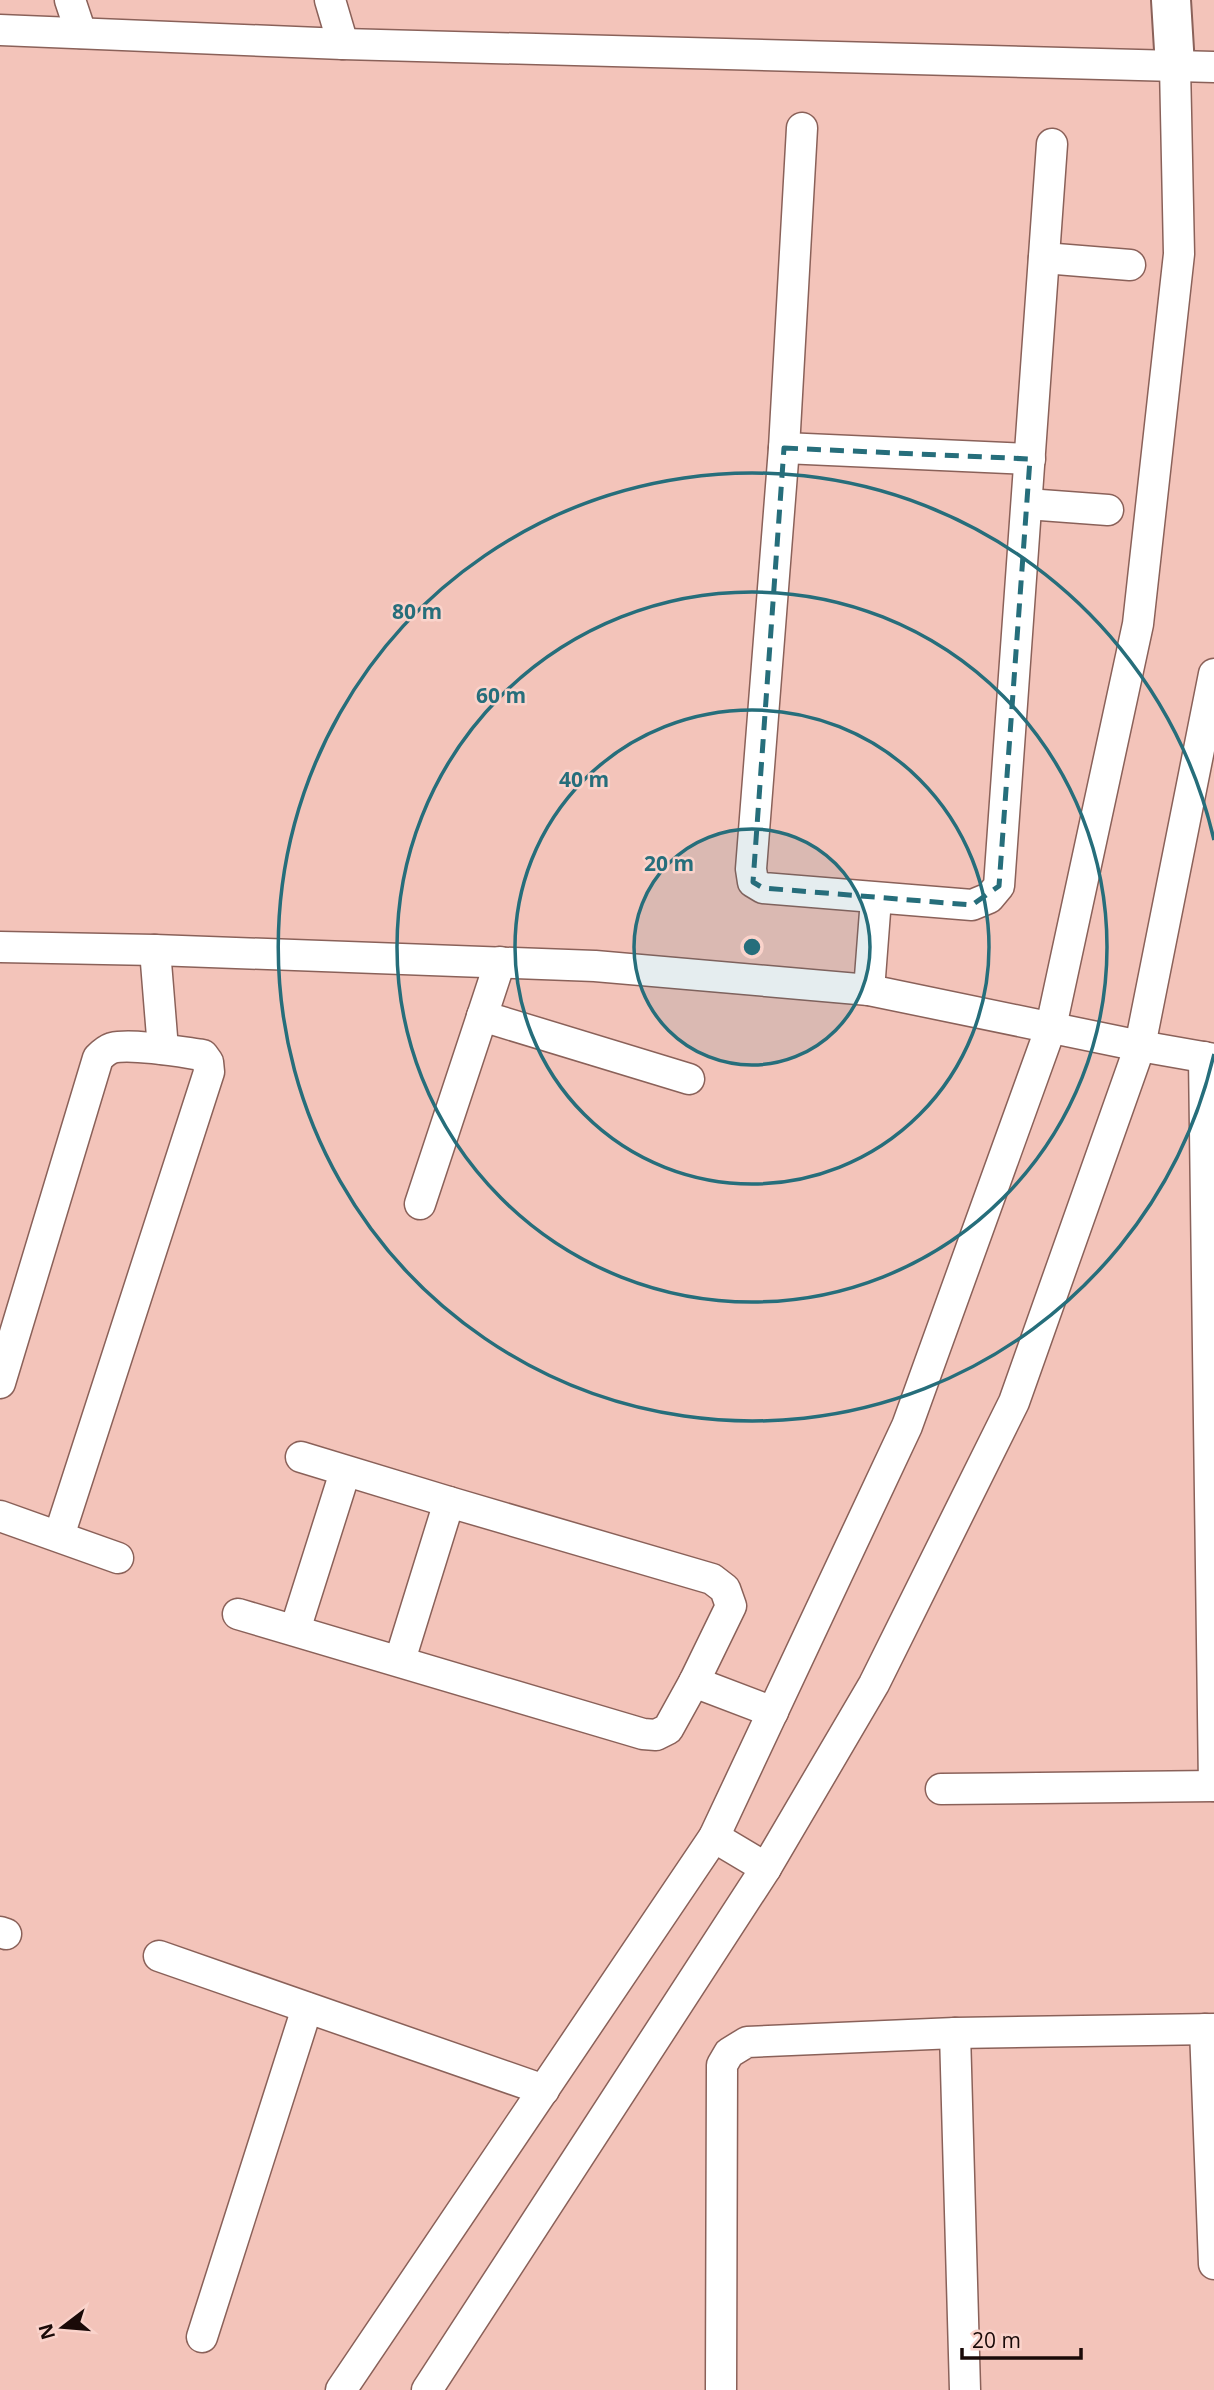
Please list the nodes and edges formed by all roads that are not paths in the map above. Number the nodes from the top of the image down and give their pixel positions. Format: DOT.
graph roads {
  1 [pos="70,0"];
  2 [pos="330,0"];
  3 [pos="1171,0"];
  4 [pos="0,30"];
  5 [pos="80,33"];
  6 [pos="343,44"];
  7 [pos="1175,66"];
  8 [pos="1214,67"];
  9 [pos="802,128"];
  10 [pos="1052,144"];
  11 [pos="1044,258"];
  12 [pos="1130,265"];
  13 [pos="785,447"];
  14 [pos="1030,459"];
  15 [pos="1027,504"];
  16 [pos="1108,510"];
  17 [pos="1214,674"];
  18 [pos="876,899"];
  19 [pos="0,947"];
  20 [pos="155,950"];
  21 [pos="500,962"];
  22 [pos="869,990"];
  23 [pos="482,1016"];
  24 [pos="1051,1027"];
  25 [pos="1140,1046"];
  26 [pos="163,1049"];
  27 [pos="1209,1058"];
  28 [pos="689,1079"];
  29 [pos="420,1204"];
  30 [pos="0,1383"];
  31 [pos="301,1457"];
  32 [pos="345,1472"];
  33 [pos="449,1503"];
  34 [pos="0,1516"];
  35 [pos="59,1536"];
  36 [pos="118,1558"];
  37 [pos="239,1614"];
  38 [pos="295,1630"];
  39 [pos="400,1660"];
  40 [pos="694,1682"];
  41 [pos="772,1712"];
  42 [pos="1214,1786"];
  43 [pos="941,1789"];
  44 [pos="714,1837"];
  45 [pos="766,1868"];
  46 [pos="159,1956"];
  47 [pos="307,2008"];
  48 [pos="1210,2029"];
  49 [pos="956,2033"];
  50 [pos="544,2090"];
  51 [pos="1214,2264"];
  52 [pos="202,2337"];
  53 [pos="341,2390"];
  54 [pos="427,2390"];
  55 [pos="721,2390"];
  56 [pos="965,2390"];
  1 -- 5 [label="street"];
  2 -- 6 [label="street"];
  3 -- 7 [label="street"];
  4 -- 5 [label="street"];
  5 -- 6 [label="street"];
  6 -- 7 [label="street"];
  7 -- 8 [label="street"];
  7 -- 24 [label="street"];
  9 -- 13 [label="street"];
  10 -- 11 [label="street"];
  11 -- 12 [label="street"];
  11 -- 14 [label="street"];
  13 -- 14 [label="street"];
  13 -- 18 [label="street"];
  14 -- 15 [label="street"];
  15 -- 16 [label="street"];
  15 -- 18 [label="street"];
  17 -- 25 [label="street"];
  18 -- 22 [label="street"];
  19 -- 20 [label="street"];
  20 -- 21 [label="street"];
  20 -- 26 [label="street"];
  21 -- 22 [label="street"];
  21 -- 23 [label="street"];
  22 -- 24 [label="street"];
  23 -- 28 [label="street"];
  23 -- 29 [label="street"];
  24 -- 25 [label="street"];
  24 -- 41 [label="street"];
  25 -- 27 [label="street"];
  25 -- 45 [label="street"];
  26 -- 30 [label="street"];
  26 -- 35 [label="street"];
  27 -- 42 [label="street"];
  31 -- 32 [label="street"];
  32 -- 33 [label="street"];
  32 -- 38 [label="street"];
  33 -- 39 [label="street"];
  33 -- 40 [label="street"];
  34 -- 35 [label="street"];
  35 -- 36 [label="street"];
  37 -- 38 [label="street"];
  38 -- 39 [label="street"];
  39 -- 40 [label="street"];
  40 -- 41 [label="street"];
  41 -- 44 [label="street"];
  42 -- 43 [label="street"];
  44 -- 45 [label="street"];
  44 -- 50 [label="street"];
  45 -- 54 [label="street"];
  46 -- 47 [label="street"];
  47 -- 50 [label="street"];
  47 -- 52 [label="street"];
  48 -- 49 [label="street"];
  48 -- 51 [label="street"];
  49 -- 55 [label="street"];
  49 -- 56 [label="street"];
  50 -- 53 [label="street"];
}
